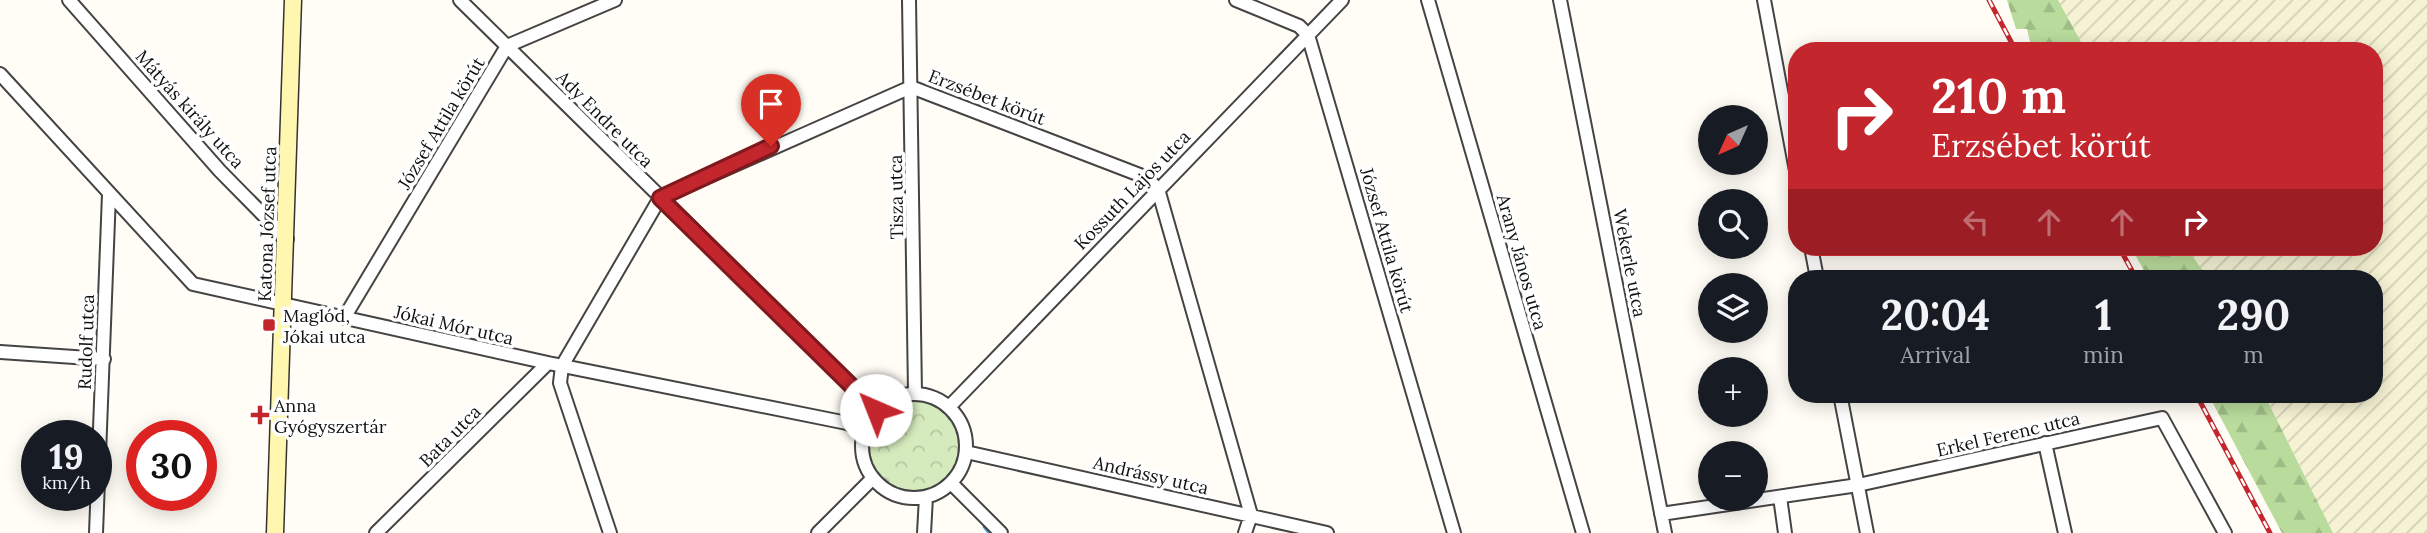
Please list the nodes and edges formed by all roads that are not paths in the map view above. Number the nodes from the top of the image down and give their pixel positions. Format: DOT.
graph roads {
  1 [pos="69,0"];
  2 [pos="293,0"];
  3 [pos="460,0"];
  4 [pos="615,0"];
  5 [pos="909,0"];
  6 [pos="1236,0"];
  7 [pos="1342,0"];
  8 [pos="1428,0"];
  9 [pos="1560,0"];
  10 [pos="1764,0"];
  11 [pos="1308,35"];
  12 [pos="507,46"];
  13 [pos="0,74"];
  14 [pos="911,87"];
  15 [pos="1788,128"];
  16 [pos="1158,189"];
  17 [pos="109,194"];
  18 [pos="660,198"];
  19 [pos="287,239"];
  20 [pos="284,306"];
  21 [pos="344,318"];
  22 [pos="0,352"];
  23 [pos="104,359"];
  24 [pos="548,363"];
  25 [pos="562,366"];
  26 [pos="915,393"];
  27 [pos="1842,403"];
  28 [pos="949,407"];
  29 [pos="876,410"];
  30 [pos="864,430"];
  31 [pos="2045,443"];
  32 [pos="966,452"];
  33 [pos="873,478"];
  34 [pos="951,483"];
  35 [pos="1858,485"];
  36 [pos="926,497"];
  37 [pos="1780,497"];
  38 [pos="1661,514"];
  39 [pos="1251,515"];
  40 [pos="96,533"];
  41 [pos="275,533"];
  42 [pos="376,533"];
  43 [pos="611,533"];
  44 [pos="818,533"];
  45 [pos="924,533"];
  46 [pos="1001,533"];
  47 [pos="1245,533"];
  48 [pos="1327,533"];
  49 [pos="1454,533"];
  50 [pos="1583,533"];
  51 [pos="1665,533"];
  52 [pos="1785,533"];
  53 [pos="1867,533"];
  54 [pos="2065,533"];
  55 [pos="2225,533"];
  1 -- 19 [label="street, Mátyás király utca"];
  2 -- 19 [label="main road, Katona József utca"];
  3 -- 12 [label="street, Ady Endre utca"];
  4 -- 12 [label="street, József Attila körút"];
  5 -- 14 [label="street, Tisza utca"];
  6 -- 11 [label="street"];
  7 -- 11 [label="street, Kossuth Lajos utca"];
  8 -- 50 [label="street, Arany János utca"];
  9 -- 38 [label="street, Wekerle utca"];
  10 -- 15 [label="street"];
  11 -- 16 [label="street, Kossuth Lajos utca"];
  11 -- 49 [label="street, József Attila körút"];
  12 -- 18 [label="street, Ady Endre utca"];
  12 -- 21 [label="street, József Attila körút"];
  13 -- 17 [label="street, Jókai Mór utca"];
  14 -- 16 [label="street, Erzsébet körút"];
  14 -- 18 [label="street, Erzsébet körút"];
  14 -- 26 [label="street, Tisza utca"];
  16 -- 28 [label="street, Kossuth Lajos utca"];
  16 -- 39 [label="street"];
  17 -- 20 [label="street, Jókai Mór utca"];
  17 -- 23 [label="street, Rudolf utca"];
  18 -- 25 [label="street"];
  18 -- 29 [label="street, Ady Endre utca"];
  19 -- 20 [label="main road, Katona József utca"];
  20 -- 21 [label="street, Jókai Mór utca"];
  20 -- 41 [label="main road, Katona József utca"];
  21 -- 24 [label="street, Jókai Mór utca"];
  22 -- 23 [label="street"];
  23 -- 40 [label="street, Rudolf utca"];
  24 -- 25 [label="street, Jókai Mór utca"];
  24 -- 42 [label="street, Bata utca"];
  25 -- 30 [label="street, Jókai Mór utca"];
  25 -- 43 [label="street"];
  26 -- 28 [label="street"];
  26 -- 29 [label="street"];
  27 -- 35 [label="street"];
  28 -- 32 [label="street"];
  29 -- 30 [label="street"];
  30 -- 33 [label="street"];
  31 -- 35 [label="street, Erkel Ferenc utca"];
  31 -- 54 [label="street"];
  31 -- 55 [label="street, Erkel Ferenc utca"];
  32 -- 34 [label="street"];
  32 -- 39 [label="street, Andrássy utca"];
  33 -- 36 [label="street"];
  33 -- 44 [label="street"];
  34 -- 36 [label="street"];
  34 -- 46 [label="street"];
  35 -- 37 [label="street, Erkel Ferenc utca"];
  35 -- 53 [label="street"];
  36 -- 45 [label="street"];
  37 -- 38 [label="street, Erkel Ferenc utca"];
  37 -- 52 [label="street"];
  38 -- 51 [label="street, Wekerle utca"];
  39 -- 47 [label="street"];
  39 -- 48 [label="street, Andrássy utca"];
}
